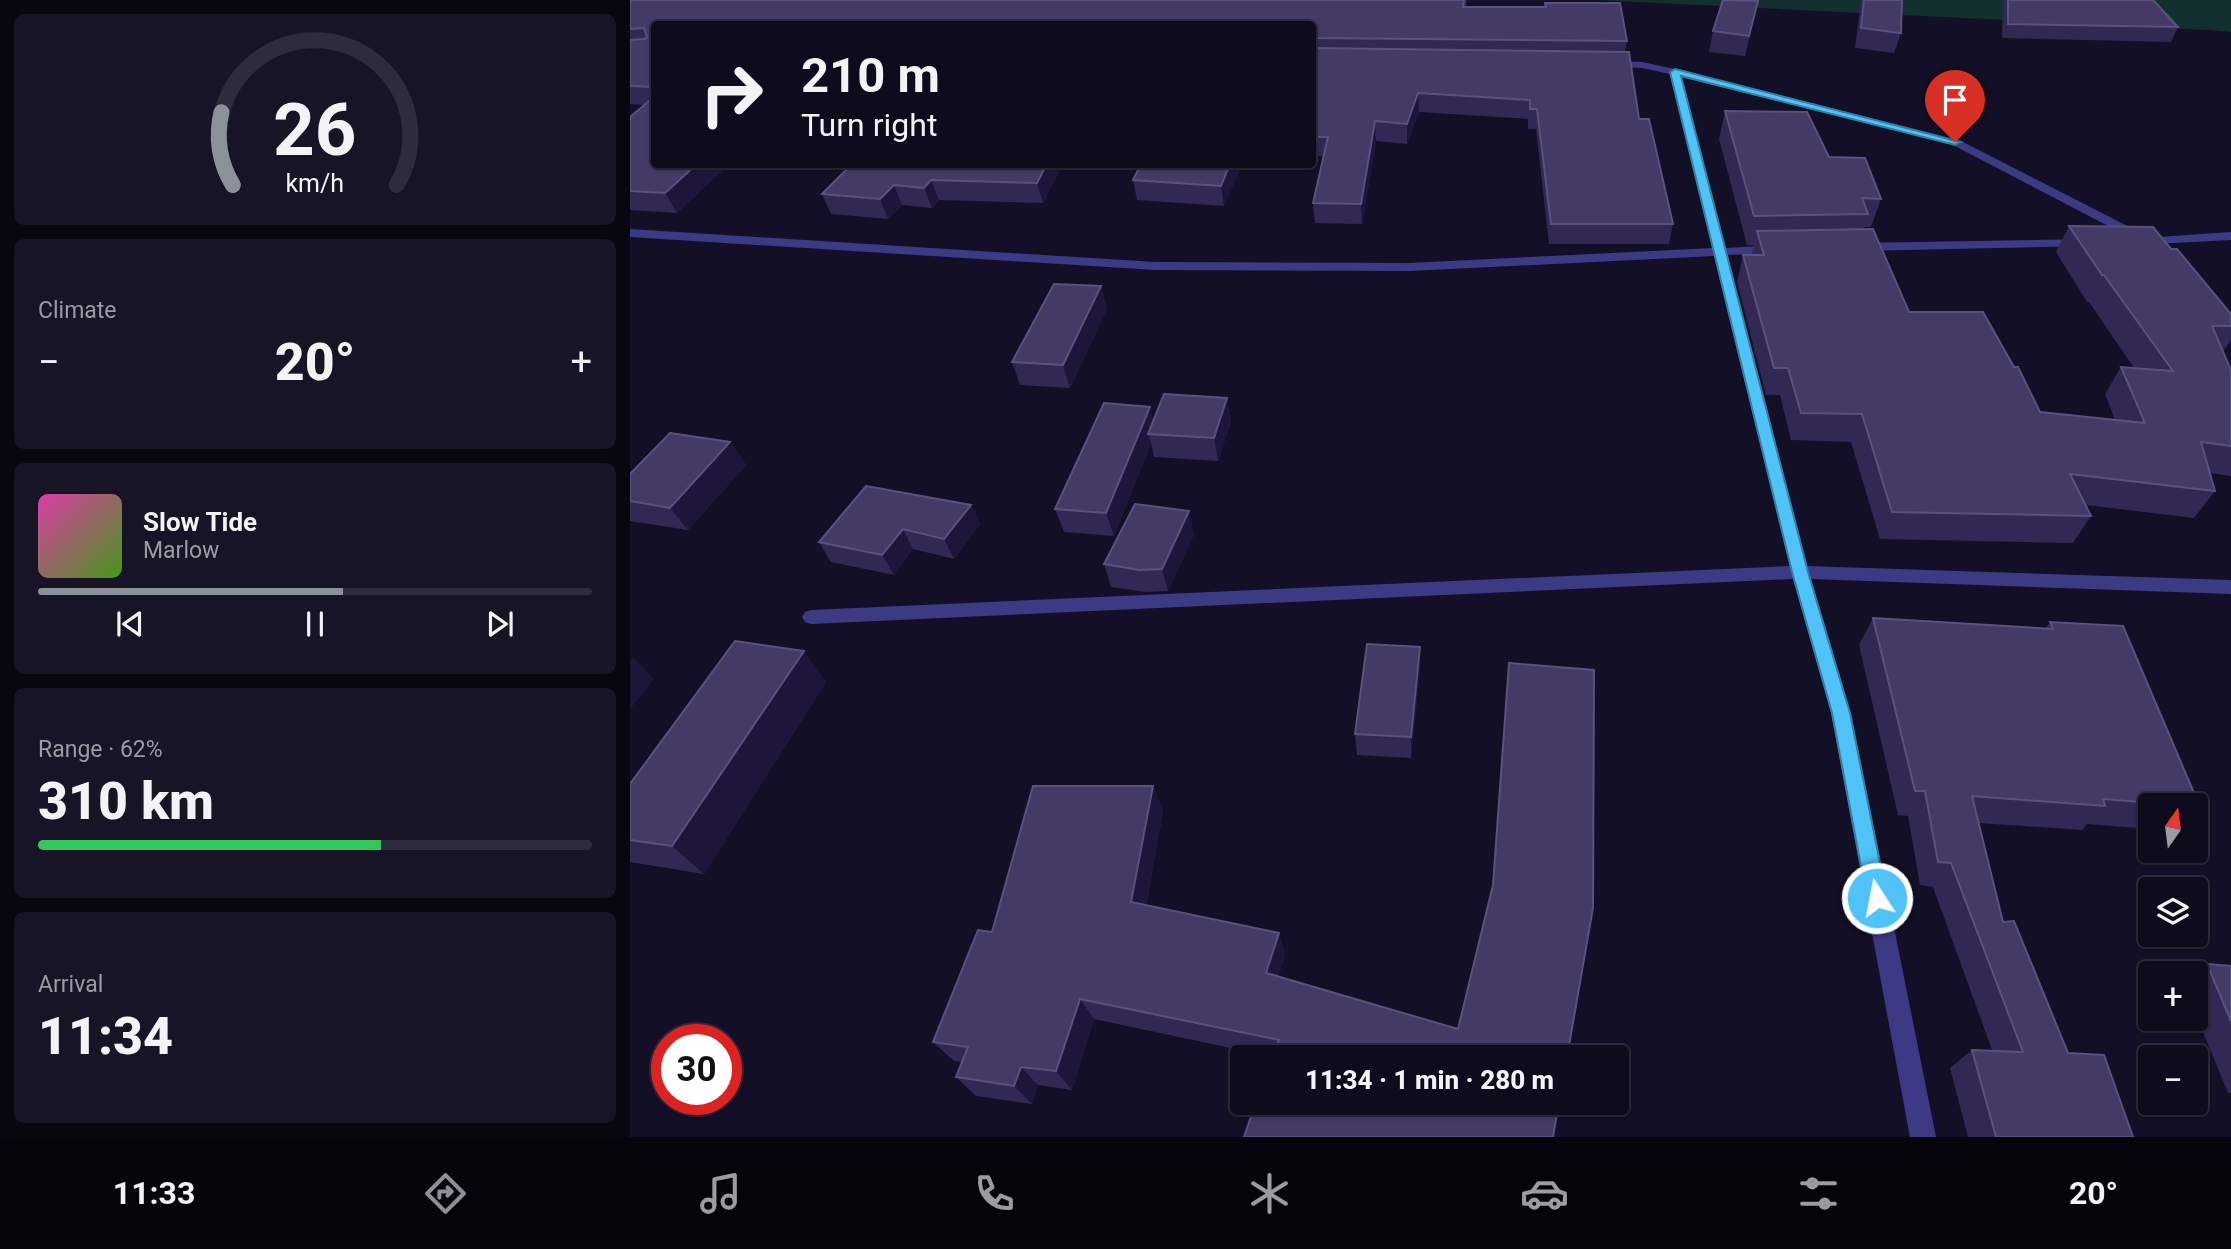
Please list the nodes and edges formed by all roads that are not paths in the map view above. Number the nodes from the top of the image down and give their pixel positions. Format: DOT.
graph roads {
  1 [pos="1590,64"];
  2 [pos="1675,72"];
  3 [pos="630,233"];
  4 [pos="2231,236"];
  5 [pos="2148,242"];
  6 [pos="2092,243"];
  7 [pos="2120,243"];
  8 [pos="1843,248"];
  9 [pos="1787,249"];
  10 [pos="1720,252"];
  11 [pos="1800,572"];
  12 [pos="2231,587"];
  13 [pos="811,617"];
  14 [pos="1923,1137"];
  1 -- 2 [label="street"];
  2 -- 5 [label="street"];
  2 -- 10 [label="street"];
  3 -- 10 [label="street"];
  4 -- 5 [label="street"];
  5 -- 7 [label="street"];
  6 -- 8 [label="street"];
  9 -- 10 [label="street"];
  10 -- 11 [label="street"];
  11 -- 12 [label="street"];
  11 -- 13 [label="street"];
  11 -- 14 [label="street"];
}
